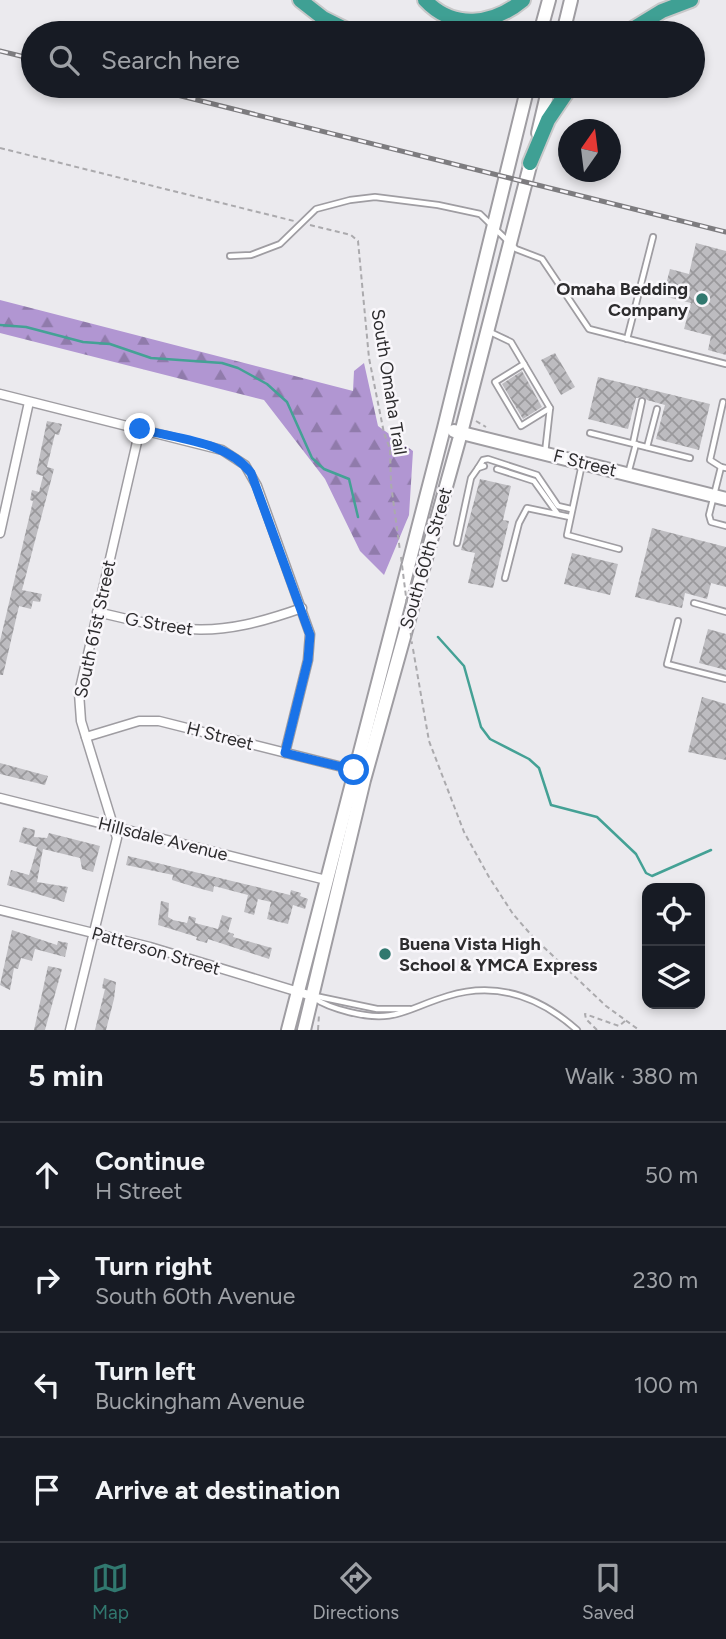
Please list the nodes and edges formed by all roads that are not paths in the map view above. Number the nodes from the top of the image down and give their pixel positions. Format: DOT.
graph roads {
  1 [pos="300,0"];
  2 [pos="425,0"];
  3 [pos="523,0"];
  4 [pos="548,0"];
  5 [pos="571,0"];
  6 [pos="691,0"];
  7 [pos="329,21"];
  8 [pos="543,21"];
  9 [pos="566,21"];
  10 [pos="646,21"];
  11 [pos="525,98"];
  12 [pos="547,98"];
  13 [pos="563,98"];
  14 [pos="530,163"];
  15 [pos="494,225"];
  16 [pos="653,237"];
  17 [pos="510,244"];
  18 [pos="230,256"];
  19 [pos="488,331"];
  20 [pos="627,339"];
  21 [pos="524,364"];
  22 [pos="726,364"];
  23 [pos="0,394"];
  24 [pos="642,401"];
  25 [pos="29,402"];
  26 [pos="723,402"];
  27 [pos="550,408"];
  28 [pos="657,409"];
  29 [pos="444,428"];
  30 [pos="140,429"];
  31 [pos="461,433"];
  32 [pos="590,433"];
  33 [pos="634,444"];
  34 [pos="647,447"];
  35 [pos="545,454"];
  36 [pos="690,458"];
  37 [pos="582,463"];
  38 [pos="484,466"];
  39 [pos="723,467"];
  40 [pos="478,468"];
  41 [pos="497,469"];
  42 [pos="628,474"];
  43 [pos="720,497"];
  44 [pos="571,509"];
  45 [pos="558,514"];
  46 [pos="570,517"];
  47 [pos="726,526"];
  48 [pos="0,533"];
  49 [pos="457,543"];
  50 [pos="619,549"];
  51 [pos="505,578"];
  52 [pos="694,604"];
  53 [pos="302,608"];
  54 [pos="97,612"];
  55 [pos="726,612"];
  56 [pos="678,621"];
  57 [pos="726,679"];
  58 [pos="86,737"];
  59 [pos="285,753"];
  60 [pos="354,770"];
  61 [pos="0,798"];
  62 [pos="114,827"];
  63 [pos="326,880"];
  64 [pos="0,910"];
  65 [pos="94,933"];
  66 [pos="298,991"];
  67 [pos="312,996"];
  68 [pos="70,1030"];
  69 [pos="288,1030"];
  70 [pos="304,1030"];
  71 [pos="578,1030"];
  1 -- 7 [label="highway"];
  2 -- 3 [label="highway"];
  4 -- 8 [label="main road"];
  5 -- 9 [label="main road"];
  6 -- 10 [label="highway"];
  11 -- 15 [label="main road, South 60th Street"];
  12 -- 14 [label="main road, South 60th Street"];
  13 -- 14 [label="highway"];
  14 -- 17 [label="main road, South 60th Street"];
  15 -- 17 [label="lane"];
  15 -- 18 [label="lane"];
  15 -- 29 [label="main road, South 60th Street"];
  16 -- 20 [label="lane"];
  17 -- 19 [label="main road, South 60th Street"];
  17 -- 20 [label="lane"];
  19 -- 21 [label="lane"];
  19 -- 31 [label="main road, South 60th Street"];
  20 -- 22 [label="lane"];
  21 -- 27 [label="lane"];
  21 -- 27 [label="lane"];
  23 -- 25 [label="street"];
  24 -- 33 [label="lane"];
  25 -- 30 [label="street"];
  25 -- 48 [label="street"];
  26 -- 39 [label="lane"];
  27 -- 35 [label="lane"];
  28 -- 34 [label="lane"];
  29 -- 31 [label="main road, F Street"];
  29 -- 60 [label="main road, South 60th Street"];
  30 -- 53 [label="street"];
  30 -- 54 [label="street, South 61st Street"];
  31 -- 35 [label="main road, F Street"];
  31 -- 67 [label="main road, South 60th Street"];
  32 -- 33 [label="lane"];
  33 -- 34 [label="lane"];
  33 -- 42 [label="lane"];
  34 -- 36 [label="lane"];
  35 -- 37 [label="main road, F Street"];
  37 -- 42 [label="main road, F Street"];
  37 -- 44 [label="lane"];
  38 -- 40 [label="lane"];
  39 -- 43 [label="lane"];
  40 -- 44 [label="lane"];
  40 -- 49 [label="lane"];
  41 -- 45 [label="lane"];
  42 -- 43 [label="main road, F Street"];
  43 -- 47 [label="lane"];
  44 -- 46 [label="lane"];
  45 -- 46 [label="lane"];
  45 -- 51 [label="lane"];
  46 -- 50 [label="lane"];
  52 -- 55 [label="lane"];
  53 -- 54 [label="street, G Street"];
  53 -- 59 [label="street"];
  54 -- 58 [label="street, South 61st Street"];
  56 -- 57 [label="lane"];
  58 -- 59 [label="street, H Street"];
  58 -- 62 [label="street, South 61st Street"];
  59 -- 60 [label="street, H Street"];
  60 -- 63 [label="main road, South 60th Street"];
  61 -- 62 [label="street, Hillsdale Avenue"];
  62 -- 63 [label="street, Hillsdale Avenue"];
  62 -- 65 [label="street"];
  63 -- 66 [label="main road, South 60th Street"];
  64 -- 65 [label="street, Patterson Street"];
  65 -- 66 [label="street, Patterson Street"];
  65 -- 68 [label="street"];
  66 -- 67 [label="street, Patterson Street"];
  66 -- 69 [label="main road, South 60th Street"];
  67 -- 70 [label="main road, South 60th Street"];
  67 -- 71 [label="lane"];
}
